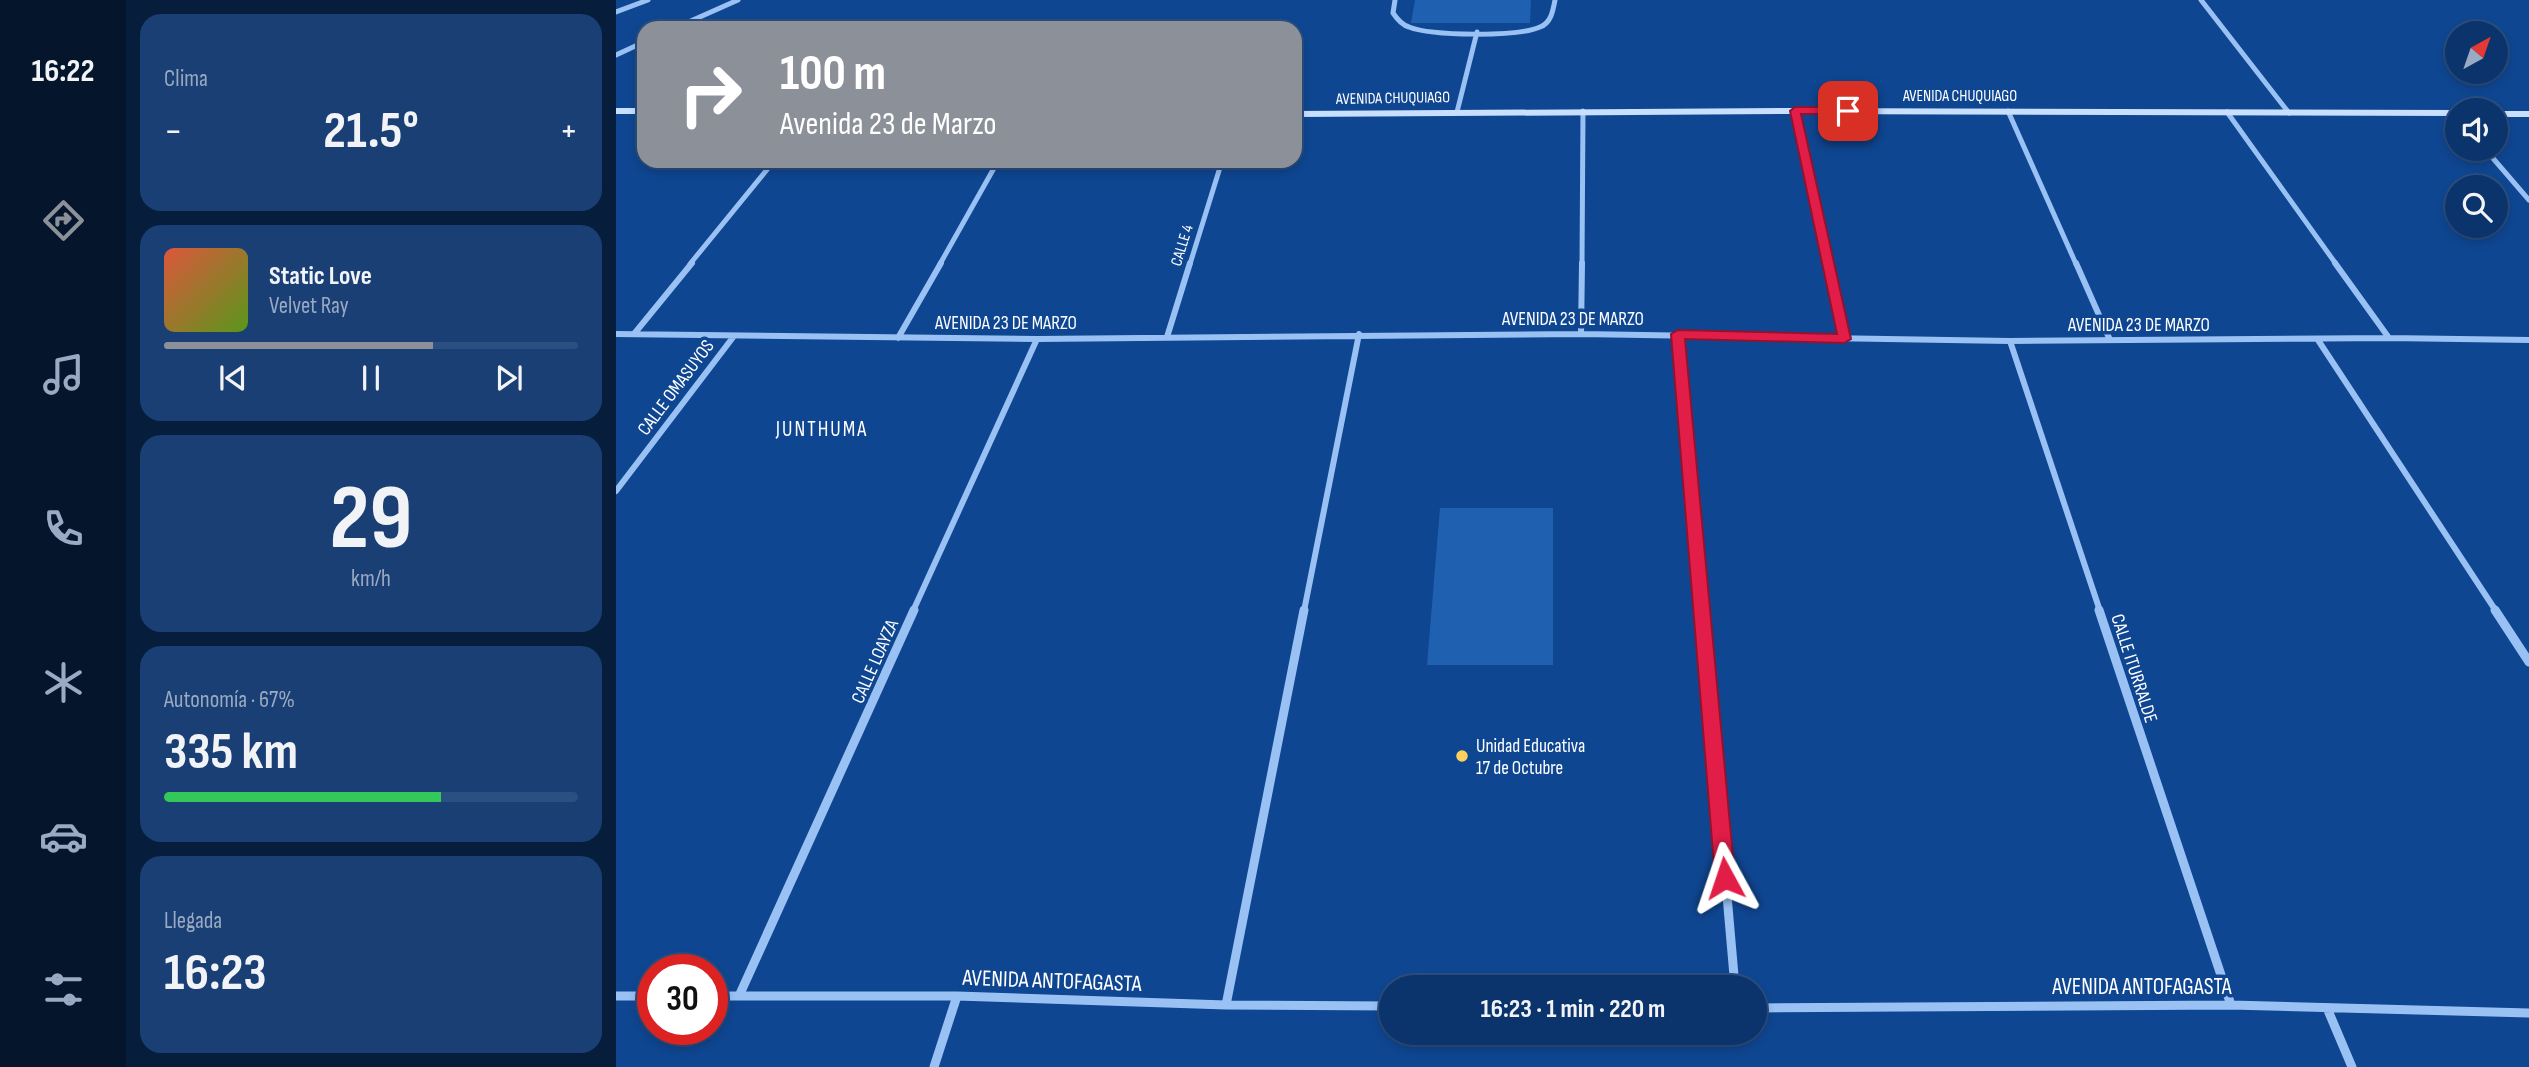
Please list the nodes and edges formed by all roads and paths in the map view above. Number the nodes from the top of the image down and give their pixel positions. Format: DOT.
graph roads {
  1 [pos="648,0"];
  2 [pos="738,0"];
  3 [pos="1395,0"];
  4 [pos="1555,0"];
  5 [pos="2201,0"];
  6 [pos="616,12"];
  7 [pos="691,21"];
  8 [pos="1477,32"];
  9 [pos="637,45"];
  10 [pos="616,55"];
  11 [pos="616,111"];
  12 [pos="637,111"];
  13 [pos="1583,111"];
  14 [pos="1795,111"];
  15 [pos="2008,111"];
  16 [pos="2227,112"];
  17 [pos="1457,113"];
  18 [pos="2289,113"];
  19 [pos="1302,114"];
  20 [pos="2445,114"];
  21 [pos="2508,114"];
  22 [pos="2529,114"];
  23 [pos="2496,161"];
  24 [pos="768,168"];
  25 [pos="994,168"];
  26 [pos="1220,168"];
  27 [pos="2529,200"];
  28 [pos="616,334"];
  29 [pos="634,334"];
  30 [pos="1359,334"];
  31 [pos="1581,334"];
  32 [pos="1678,334"];
  33 [pos="734,335"];
  34 [pos="1167,337"];
  35 [pos="898,338"];
  36 [pos="2389,338"];
  37 [pos="1037,339"];
  38 [pos="1844,339"];
  39 [pos="2110,340"];
  40 [pos="2318,340"];
  41 [pos="2529,340"];
  42 [pos="2010,341"];
  43 [pos="616,491"];
  44 [pos="2529,662"];
  45 [pos="1734,975"];
  46 [pos="616,996"];
  47 [pos="637,996"];
  48 [pos="728,996"];
  49 [pos="739,996"];
  50 [pos="957,996"];
  51 [pos="1226,1005"];
  52 [pos="2231,1005"];
  53 [pos="1379,1006"];
  54 [pos="1767,1008"];
  55 [pos="2327,1008"];
  56 [pos="2529,1013"];
  57 [pos="934,1067"];
  58 [pos="2352,1067"];
  1 -- 6 [label="street"];
  2 -- 7 [label="street"];
  3 -- 8 [label="street"];
  4 -- 8 [label="street"];
  5 -- 18 [label="street"];
  8 -- 17 [label="street"];
  9 -- 10 [label="street"];
  11 -- 12 [label="street"];
  13 -- 14 [label="street, AVENIDA CHUQUIAGO"];
  13 -- 17 [label="street, AVENIDA CHUQUIAGO"];
  13 -- 31 [label="street"];
  14 -- 15 [label="street, AVENIDA CHUQUIAGO"];
  14 -- 38 [label="street"];
  15 -- 16 [label="street, AVENIDA CHUQUIAGO"];
  15 -- 39 [label="street"];
  16 -- 18 [label="street, AVENIDA CHUQUIAGO"];
  16 -- 36 [label="street"];
  17 -- 19 [label="street, AVENIDA CHUQUIAGO"];
  18 -- 20 [label="street, AVENIDA CHUQUIAGO"];
  21 -- 22 [label="street"];
  23 -- 27 [label="street"];
  24 -- 29 [label="street"];
  25 -- 35 [label="street"];
  26 -- 34 [label="street, CALLE 4"];
  28 -- 29 [label="street, AVENIDA 23 DE MARZO"];
  29 -- 33 [label="street, AVENIDA 23 DE MARZO"];
  30 -- 31 [label="street, AVENIDA 23 DE MARZO"];
  30 -- 34 [label="street, AVENIDA 23 DE MARZO"];
  30 -- 51 [label="street"];
  31 -- 32 [label="street, AVENIDA 23 DE MARZO"];
  32 -- 38 [label="street, AVENIDA 23 DE MARZO"];
  32 -- 45 [label="street"];
  33 -- 35 [label="street, AVENIDA 23 DE MARZO"];
  33 -- 43 [label="street, CALLE OMASUYOS"];
  34 -- 37 [label="street, AVENIDA 23 DE MARZO"];
  35 -- 37 [label="street, AVENIDA 23 DE MARZO"];
  36 -- 40 [label="street, AVENIDA 23 DE MARZO"];
  36 -- 41 [label="street, AVENIDA 23 DE MARZO"];
  37 -- 49 [label="street, CALLE LOAYZA"];
  38 -- 42 [label="street, AVENIDA 23 DE MARZO"];
  39 -- 40 [label="street, AVENIDA 23 DE MARZO"];
  39 -- 42 [label="street, AVENIDA 23 DE MARZO"];
  40 -- 44 [label="street"];
  42 -- 52 [label="street, CALLE ITURRALDE"];
  46 -- 47 [label="street"];
  48 -- 49 [label="street, AVENIDA ANTOFAGASTA"];
  49 -- 50 [label="street, AVENIDA ANTOFAGASTA"];
  50 -- 51 [label="street, AVENIDA ANTOFAGASTA"];
  50 -- 57 [label="street"];
  51 -- 53 [label="street, AVENIDA ANTOFAGASTA"];
  52 -- 54 [label="street, AVENIDA ANTOFAGASTA"];
  52 -- 55 [label="street, AVENIDA ANTOFAGASTA"];
  55 -- 56 [label="street, AVENIDA ANTOFAGASTA"];
  55 -- 58 [label="street"];
}
